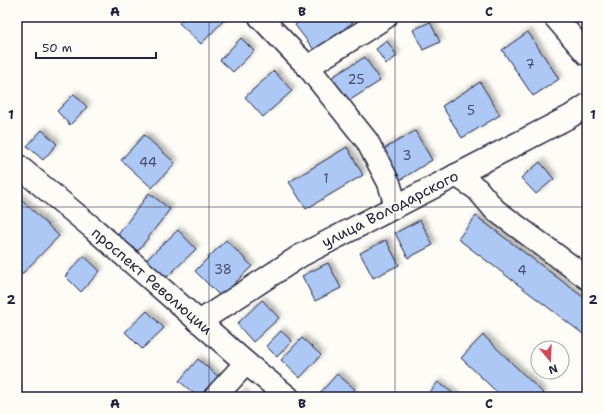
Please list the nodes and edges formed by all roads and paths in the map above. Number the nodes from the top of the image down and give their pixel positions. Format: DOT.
graph roads {
  1 [pos="260,17"];
  2 [pos="386,17"];
  3 [pos="554,17"];
  4 [pos="587,54"];
  5 [pos="308,67"];
  6 [pos="587,105"];
  7 [pos="17,165"];
  8 [pos="456,175"];
  9 [pos="396,206"];
  10 [pos="587,278"];
  11 [pos="199,322"];
  12 [pos="246,363"];
  13 [pos="215,397"];
  14 [pos="288,397"];
  1 -- 5 [label="street"];
  2 -- 5 [label="street"];
  3 -- 4 [label="street"];
  5 -- 9 [label="street"];
  6 -- 8 [label="street, улица Володарского"];
  7 -- 11 [label="street, проспект Революции"];
  8 -- 9 [label="street, улица Володарского"];
  8 -- 10 [label="street"];
  9 -- 11 [label="street, улица Володарского"];
  11 -- 12 [label="street, проспект Революции"];
  12 -- 13 [label="street"];
  12 -- 14 [label="street, проспект Революции"];
}
